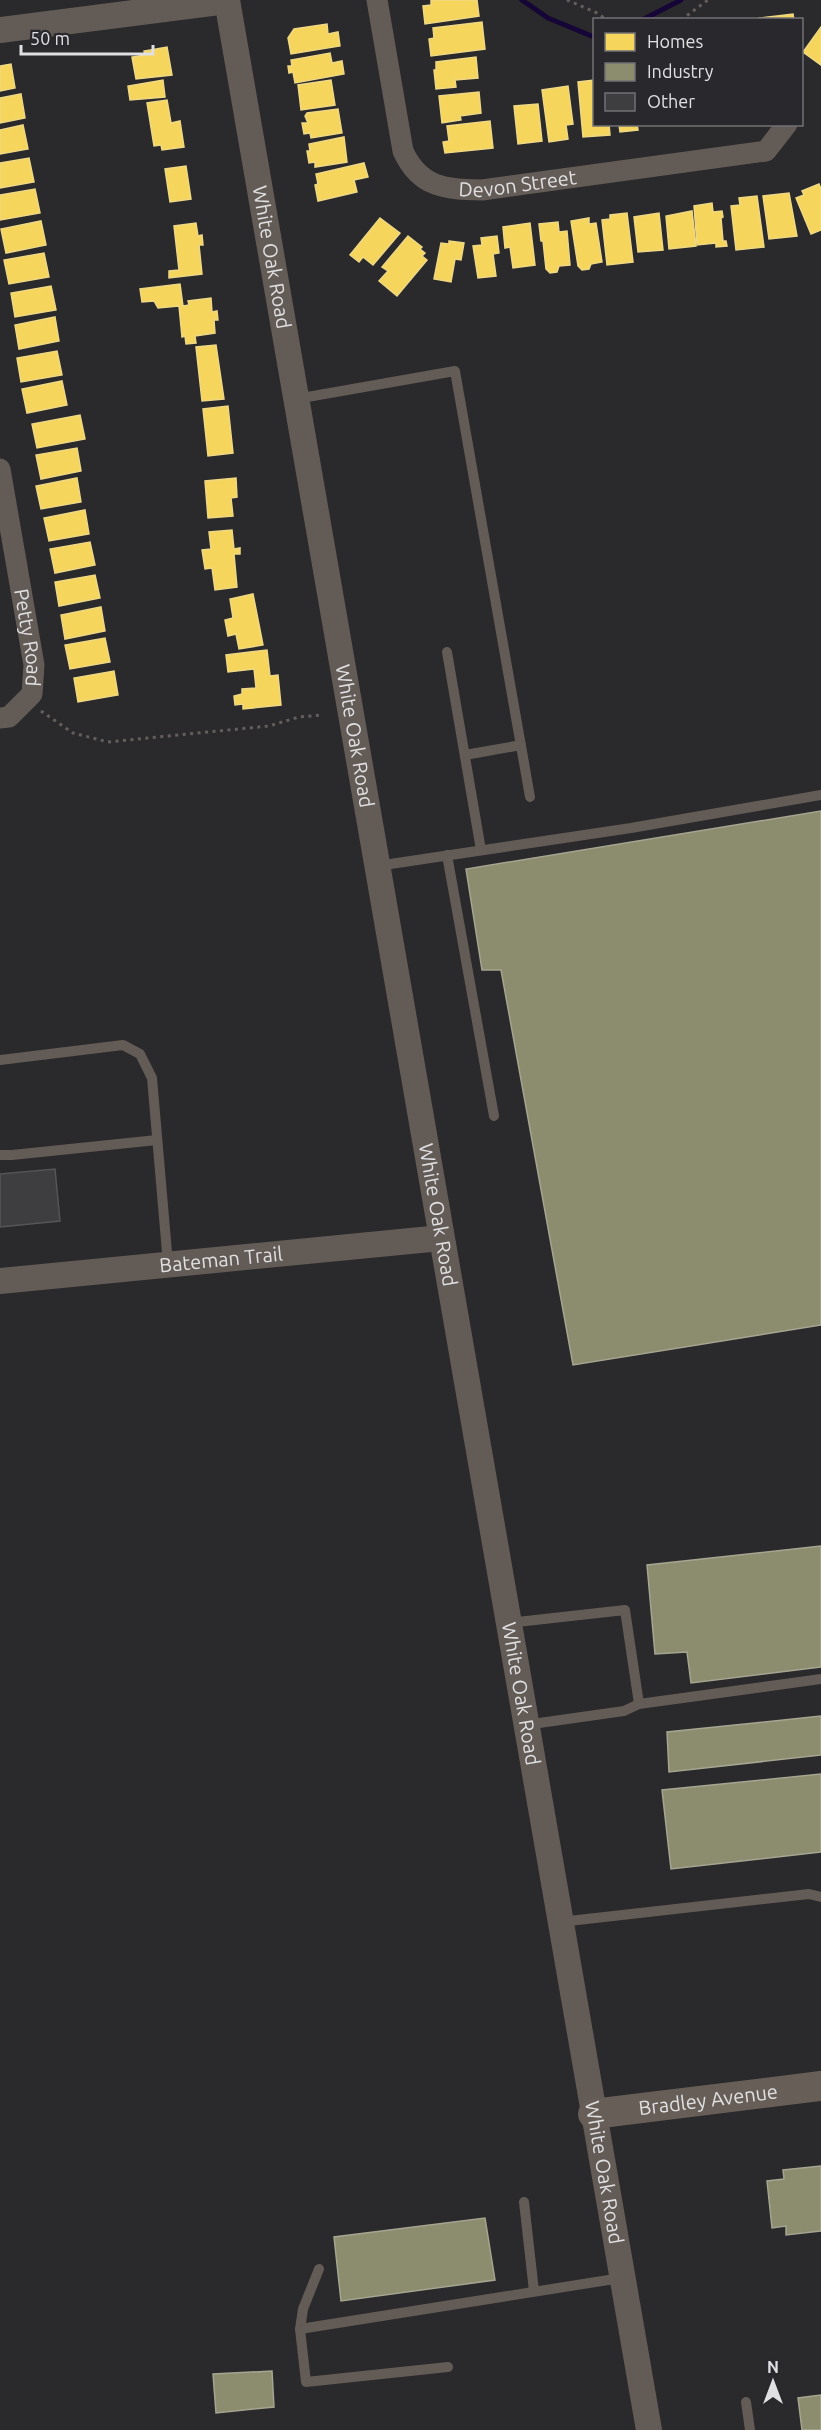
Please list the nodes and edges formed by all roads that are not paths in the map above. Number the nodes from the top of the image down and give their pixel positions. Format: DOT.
graph roads {
  1 [pos="228,0"];
  2 [pos="377,0"];
  3 [pos="0,30"];
  4 [pos="786,126"];
  5 [pos="296,399"];
  6 [pos="0,469"];
  7 [pos="3,508"];
  8 [pos="447,652"];
  9 [pos="0,718"];
  10 [pos="521,745"];
  11 [pos="465,755"];
  12 [pos="821,795"];
  13 [pos="530,797"];
  14 [pos="481,850"];
  15 [pos="447,855"];
  16 [pos="377,866"];
  17 [pos="0,1060"];
  18 [pos="494,1116"];
  19 [pos="157,1140"];
  20 [pos="0,1155"];
  21 [pos="441,1238"];
  22 [pos="168,1264"];
  23 [pos="0,1281"];
  24 [pos="508,1623"];
  25 [pos="821,1679"];
  26 [pos="639,1704"];
  27 [pos="525,1725"];
  28 [pos="821,1898"];
  29 [pos="560,1922"];
  30 [pos="821,2086"];
  31 [pos="593,2114"];
  32 [pos="524,2202"];
  33 [pos="319,2269"];
  34 [pos="621,2278"];
  35 [pos="534,2291"];
  36 [pos="300,2329"];
  37 [pos="448,2367"];
  38 [pos="746,2402"];
  39 [pos="649,2430"];
  40 [pos="750,2430"];
  1 -- 3 [label="street"];
  1 -- 5 [label="street, White Oak Road"];
  2 -- 4 [label="street, Devon Street"];
  5 -- 10 [label="lane"];
  5 -- 16 [label="street, White Oak Road"];
  6 -- 7 [label="street, Petty Road"];
  7 -- 9 [label="street, Petty Road"];
  8 -- 11 [label="lane"];
  10 -- 11 [label="lane"];
  10 -- 13 [label="lane"];
  11 -- 14 [label="lane"];
  12 -- 14 [label="lane"];
  14 -- 15 [label="lane"];
  15 -- 16 [label="lane"];
  15 -- 18 [label="lane"];
  16 -- 21 [label="street, White Oak Road"];
  17 -- 19 [label="lane"];
  19 -- 20 [label="lane"];
  19 -- 22 [label="lane"];
  21 -- 22 [label="street, Bateman Trail"];
  21 -- 24 [label="street, White Oak Road"];
  22 -- 23 [label="street, Bateman Trail"];
  24 -- 26 [label="lane"];
  24 -- 27 [label="street, White Oak Road"];
  25 -- 26 [label="lane"];
  26 -- 27 [label="lane"];
  27 -- 29 [label="street, White Oak Road"];
  28 -- 29 [label="lane"];
  29 -- 31 [label="street, White Oak Road"];
  30 -- 31 [label="main road, Bradley Avenue"];
  31 -- 34 [label="street, White Oak Road"];
  32 -- 35 [label="lane"];
  33 -- 36 [label="lane"];
  34 -- 35 [label="lane"];
  34 -- 39 [label="street, White Oak Road"];
  35 -- 36 [label="lane"];
  36 -- 37 [label="lane"];
  38 -- 40 [label="lane"];
}
